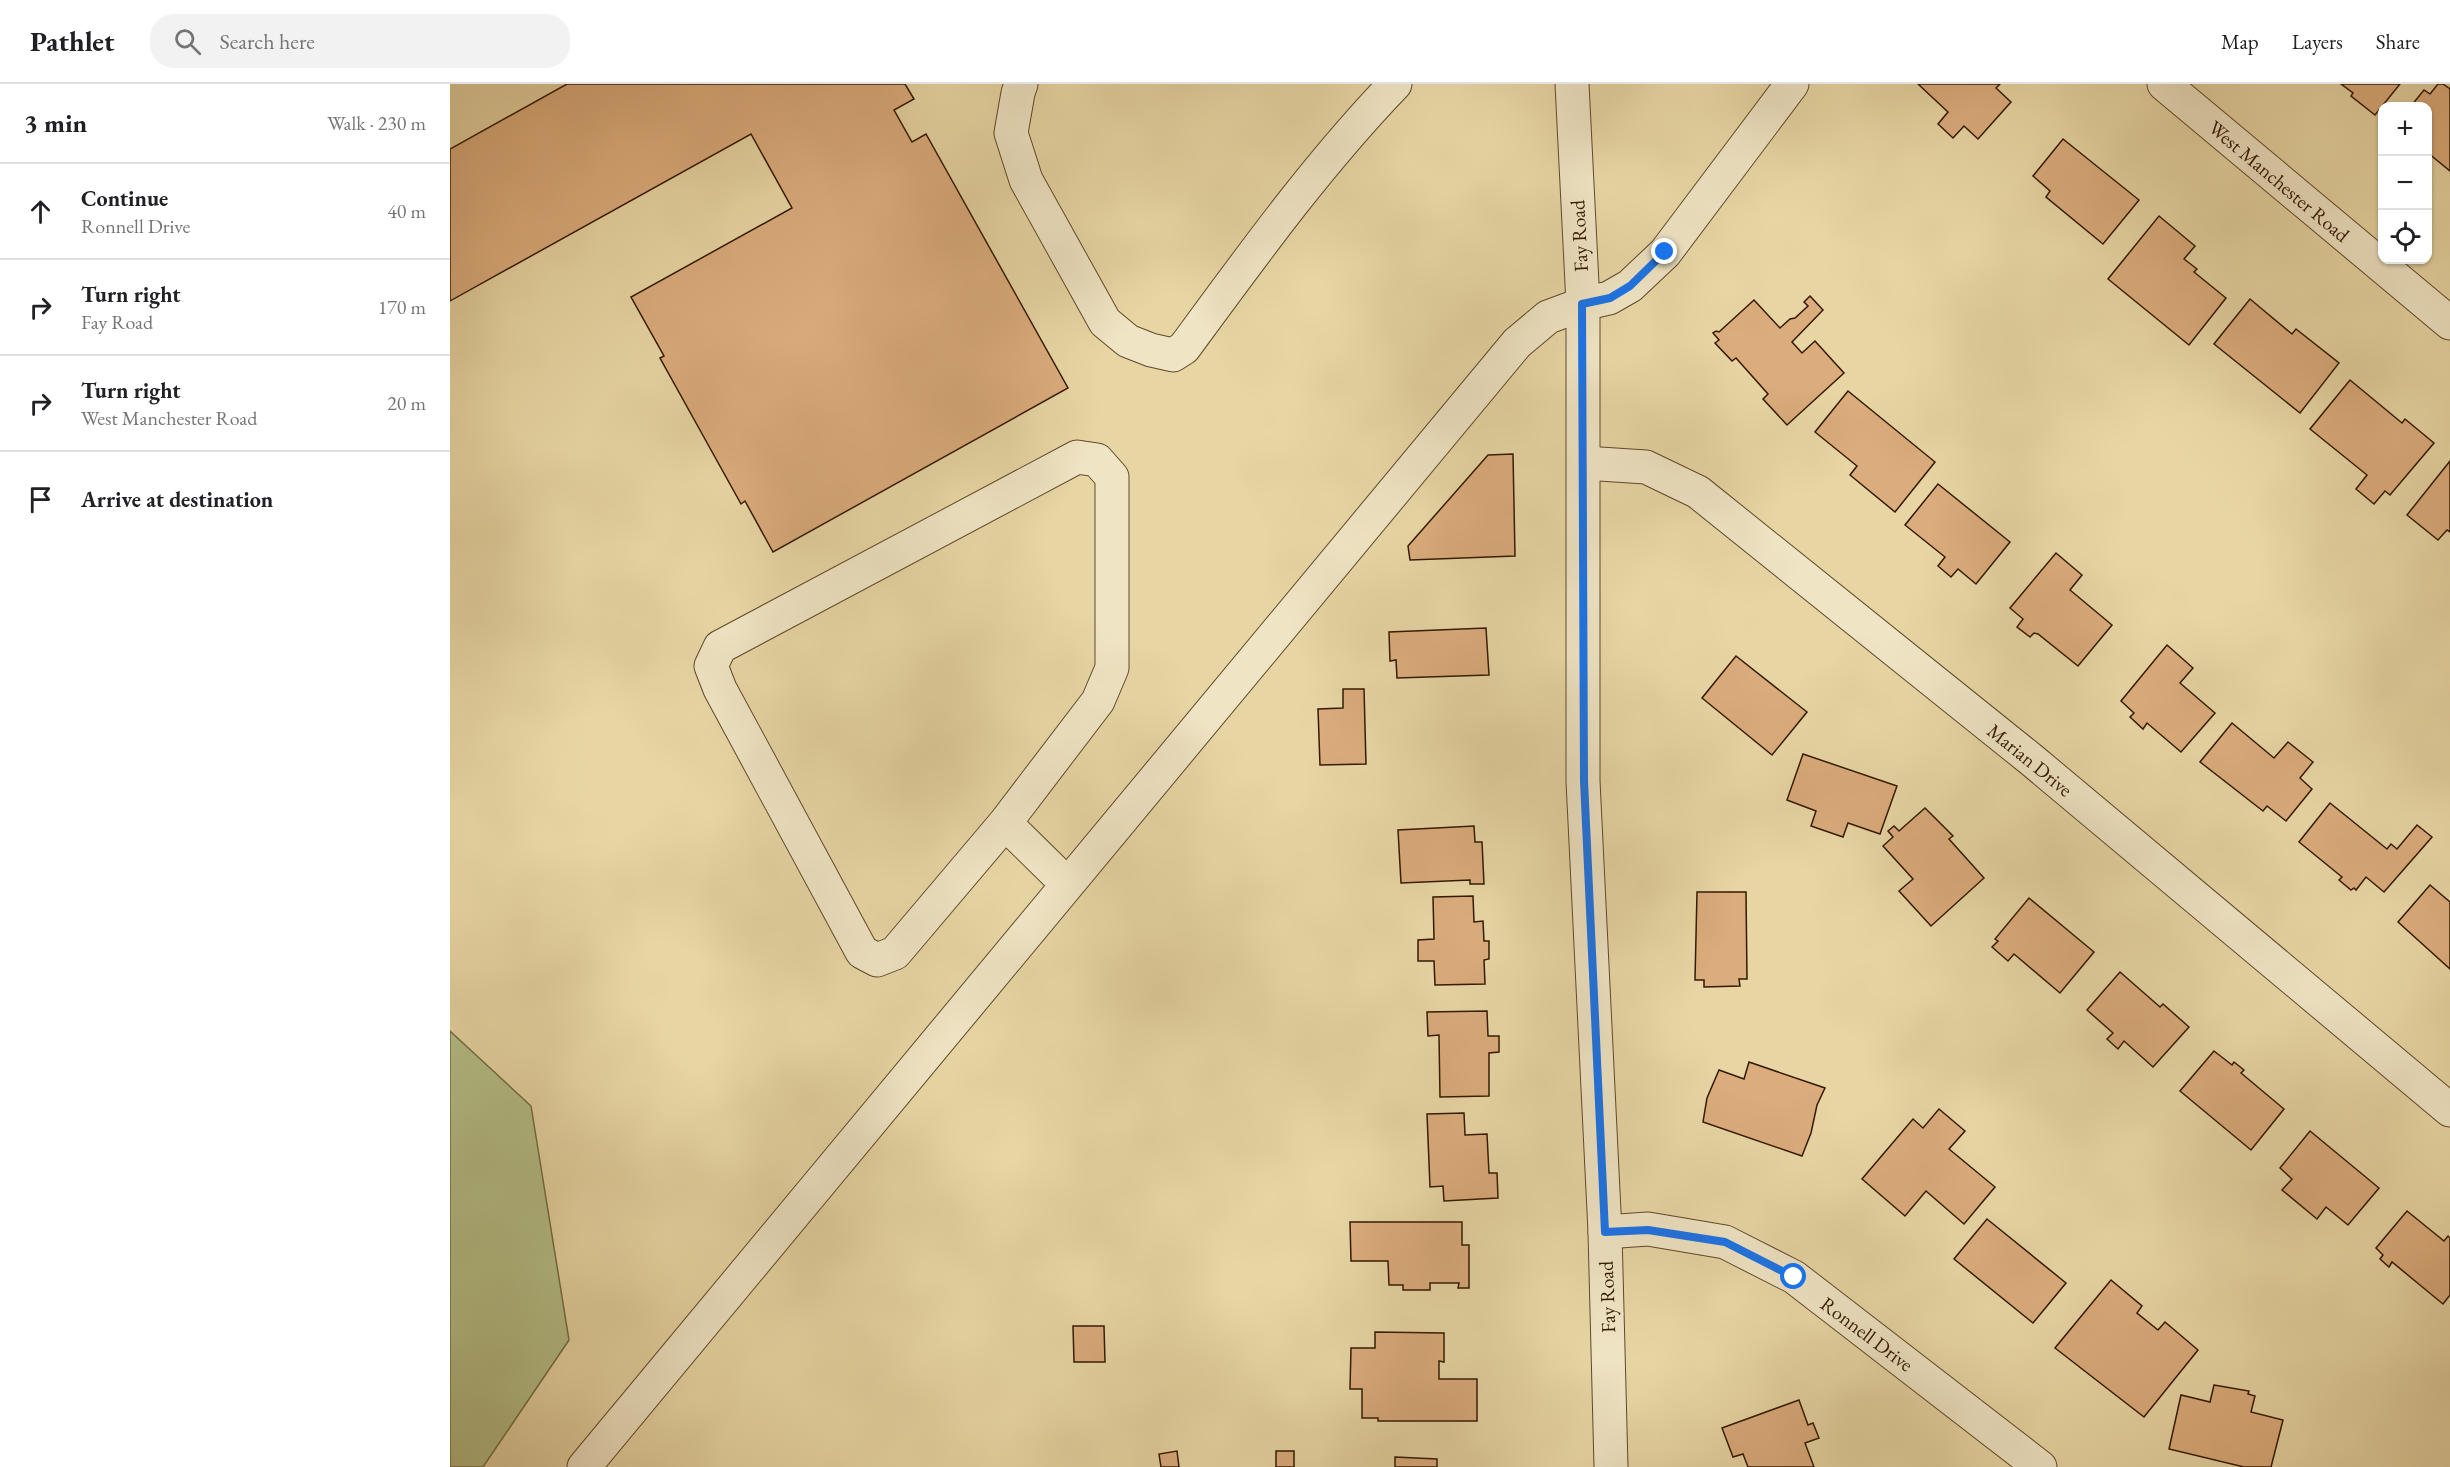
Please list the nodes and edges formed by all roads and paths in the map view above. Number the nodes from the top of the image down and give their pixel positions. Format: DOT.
graph roads {
  1 [pos="1022,84"];
  2 [pos="1395,84"];
  3 [pos="1572,84"];
  4 [pos="1792,84"];
  5 [pos="2163,84"];
  6 [pos="1582,304"];
  7 [pos="2450,323"];
  8 [pos="1584,463"];
  9 [pos="1005,823"];
  10 [pos="1067,884"];
  11 [pos="2450,1110"];
  12 [pos="1605,1232"];
  13 [pos="584,1467"];
  14 [pos="1611,1467"];
  15 [pos="2040,1467"];
  1 -- 2 [label="street"];
  3 -- 6 [label="street, Fay Road"];
  4 -- 6 [label="street"];
  5 -- 7 [label="street, West Manchester Road"];
  6 -- 8 [label="street, Fay Road"];
  6 -- 10 [label="street"];
  8 -- 11 [label="street, Marian Drive"];
  8 -- 12 [label="street, Fay Road"];
  9 -- 9 [label="street"];
  9 -- 10 [label="street"];
  10 -- 13 [label="street"];
  12 -- 14 [label="street, Fay Road"];
  12 -- 15 [label="street, Ronnell Drive"];
}
